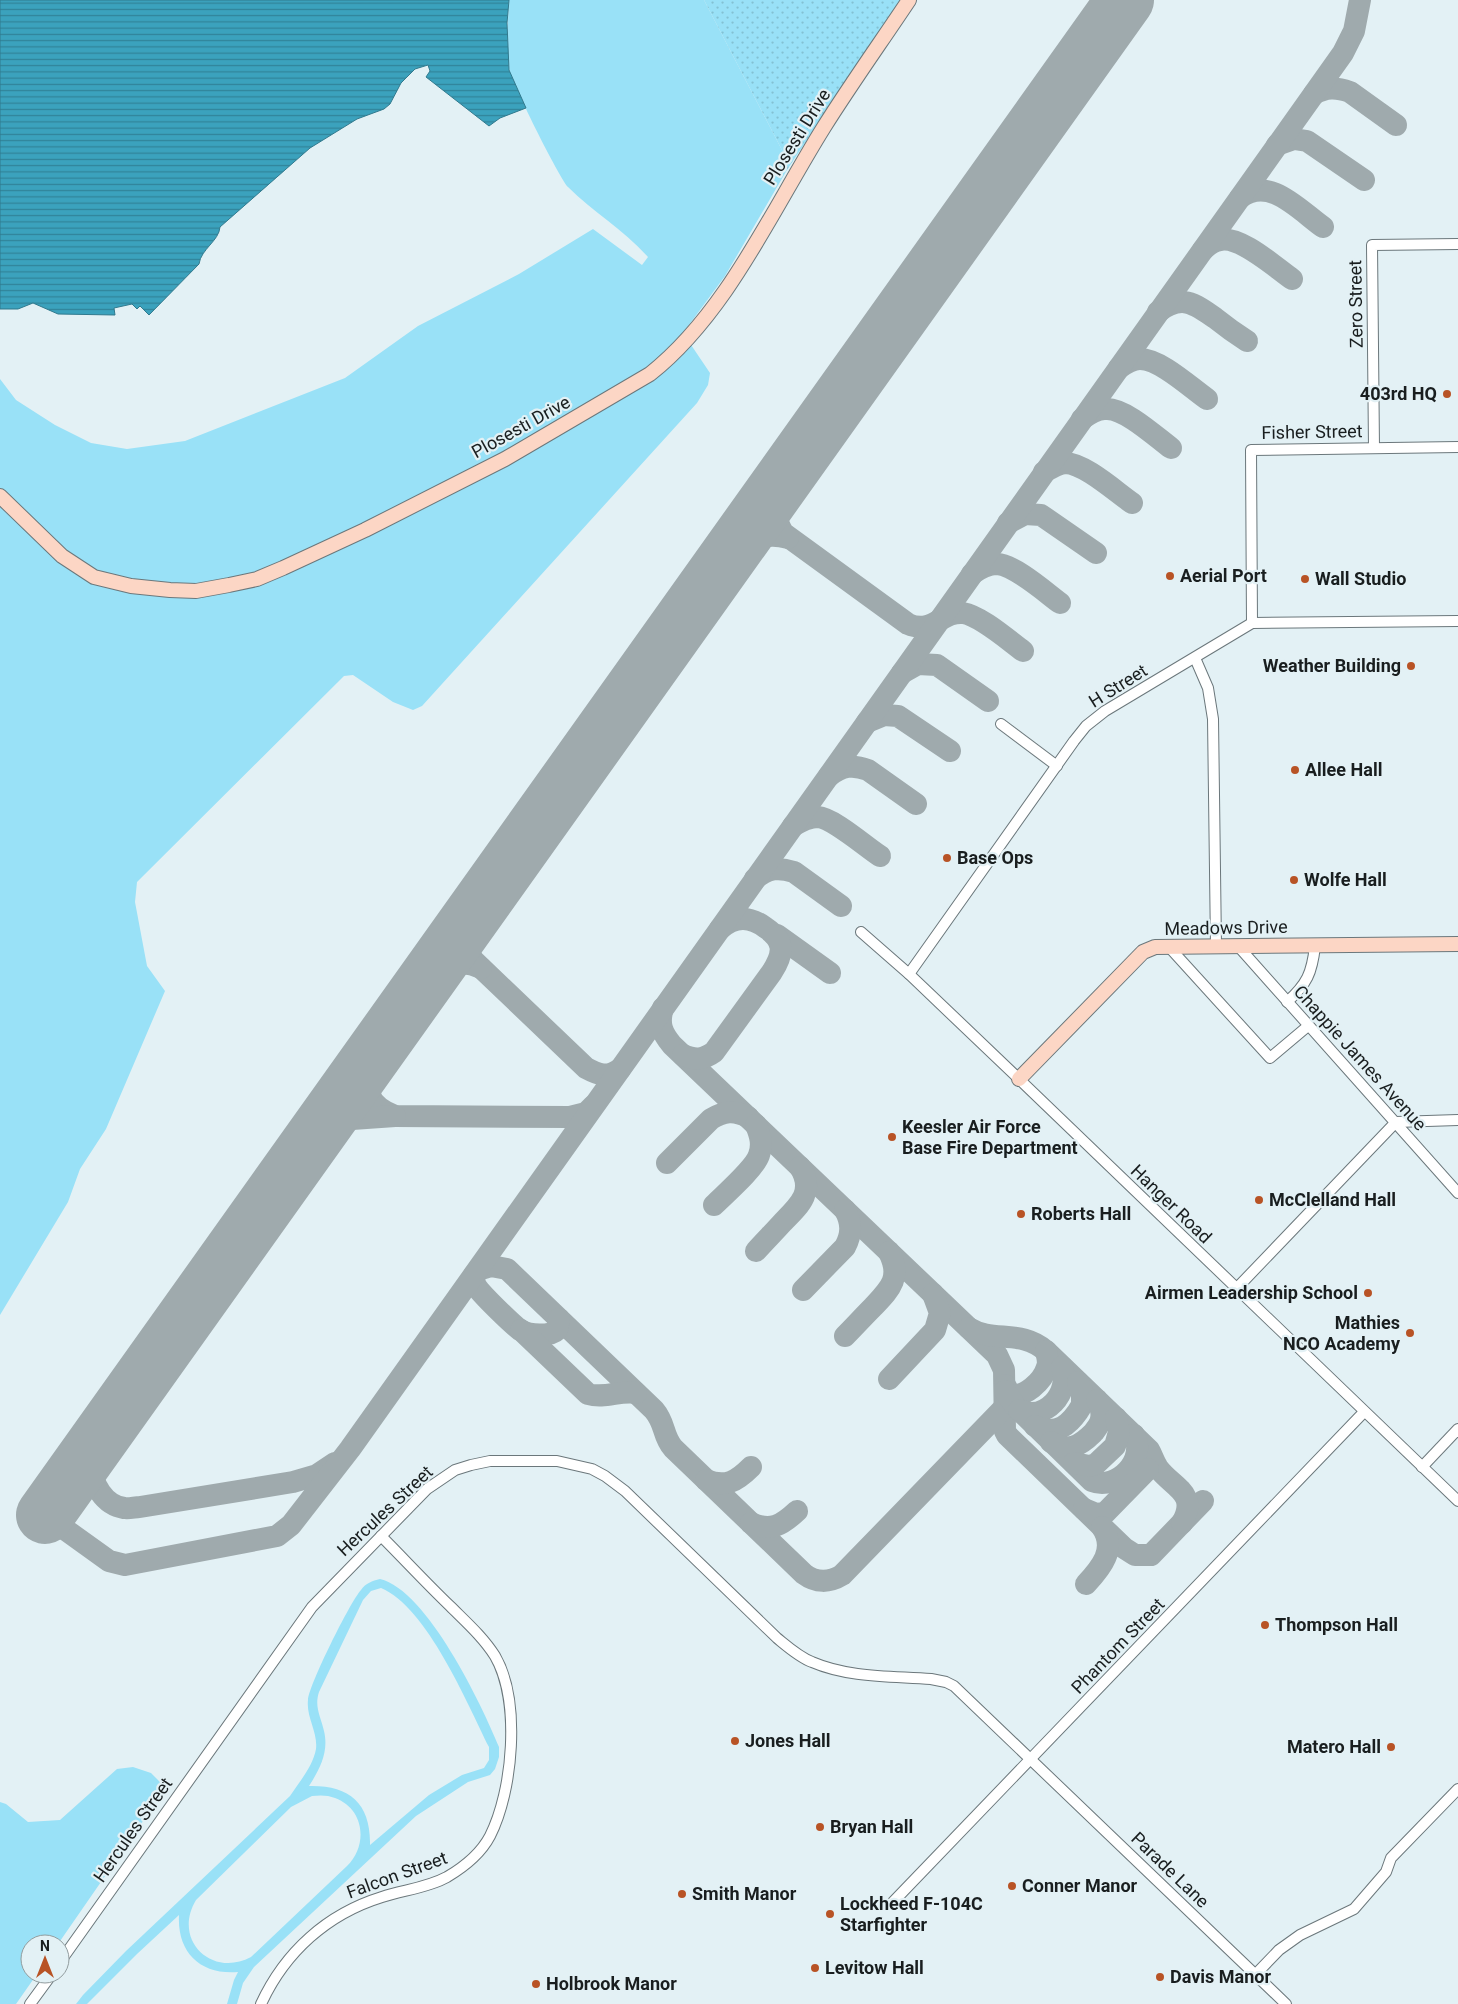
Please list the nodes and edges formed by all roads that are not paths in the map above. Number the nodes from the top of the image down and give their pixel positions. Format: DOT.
graph roads {
  1 [pos="909,0"];
  2 [pos="1458,244"];
  3 [pos="1458,446"];
  4 [pos="1374,448"];
  5 [pos="0,496"];
  6 [pos="1458,621"];
  7 [pos="1252,623"];
  8 [pos="1195,658"];
  9 [pos="1001,724"];
  10 [pos="1057,766"];
  11 [pos="861,932"];
  12 [pos="1458,944"];
  13 [pos="1216,946"];
  14 [pos="1238,946"];
  15 [pos="1315,946"];
  16 [pos="1170,947"];
  17 [pos="908,974"];
  18 [pos="1287,1002"];
  19 [pos="1308,1026"];
  20 [pos="1020,1079"];
  21 [pos="1458,1120"];
  22 [pos="1396,1122"];
  23 [pos="1458,1192"];
  24 [pos="1236,1289"];
  25 [pos="1364,1412"];
  26 [pos="1458,1429"];
  27 [pos="1422,1467"];
  28 [pos="1458,1501"];
  29 [pos="381,1536"];
  30 [pos="1032,1759"];
  31 [pos="1458,1789"];
  32 [pos="893,1902"];
  33 [pos="70,1948"];
  34 [pos="1256,1974"];
  35 [pos="45,1984"];
  36 [pos="30,2004"];
  37 [pos="261,2004"];
  38 [pos="1286,2004"];
  1 -- 5 [label="street, Plosesti Drive"];
  2 -- 4 [label="street, Zero Street"];
  3 -- 4 [label="street, Fisher Street"];
  4 -- 7 [label="street, Fisher Street"];
  6 -- 7 [label="street"];
  7 -- 8 [label="street, H Street"];
  8 -- 10 [label="street, H Street"];
  8 -- 13 [label="street"];
  9 -- 10 [label="street"];
  10 -- 17 [label="street, H Street"];
  11 -- 17 [label="street, Hanger Road"];
  12 -- 15 [label="street, Meadows Drive"];
  13 -- 14 [label="street, Meadows Drive"];
  13 -- 16 [label="street, Meadows Drive"];
  14 -- 15 [label="street, Meadows Drive"];
  14 -- 18 [label="street, Chappie James Avenue"];
  15 -- 18 [label="street"];
  16 -- 19 [label="street"];
  16 -- 20 [label="street, Meadows Drive"];
  17 -- 20 [label="street, Hanger Road"];
  18 -- 19 [label="street, Chappie James Avenue"];
  19 -- 22 [label="street, Chappie James Avenue"];
  20 -- 24 [label="street, Hanger Road"];
  21 -- 22 [label="street"];
  22 -- 23 [label="street, Chappie James Avenue"];
  22 -- 24 [label="street"];
  24 -- 25 [label="street, Hanger Road"];
  25 -- 27 [label="street, Hanger Road"];
  25 -- 30 [label="street, Phantom Street"];
  26 -- 27 [label="street"];
  27 -- 28 [label="street, Hanger Road"];
  29 -- 30 [label="street, Hercules Street"];
  29 -- 33 [label="street, Hercules Street"];
  29 -- 37 [label="street, Falcon Street"];
  30 -- 32 [label="street, Phantom Street"];
  30 -- 34 [label="street, Parade Lane"];
  31 -- 34 [label="street"];
  34 -- 38 [label="street, Parade Lane"];
  35 -- 36 [label="street"];
}
